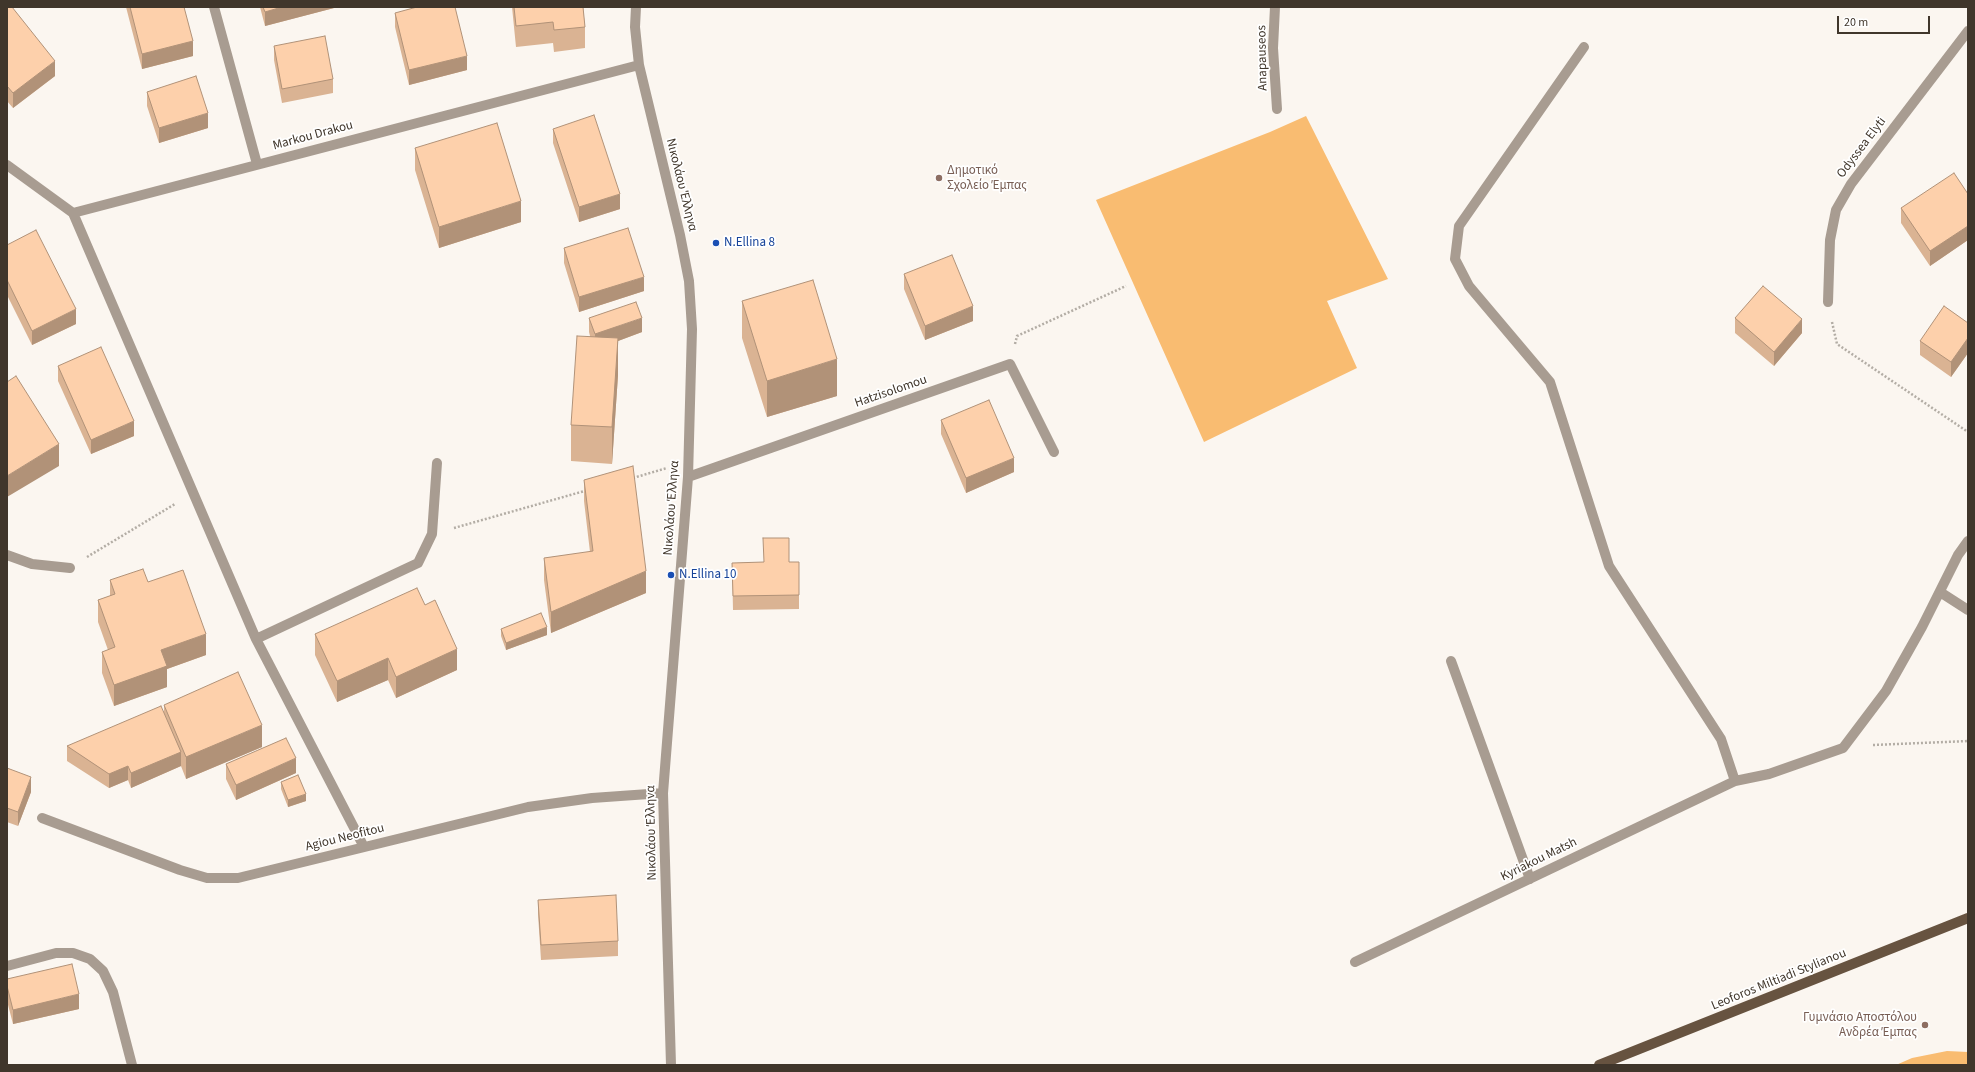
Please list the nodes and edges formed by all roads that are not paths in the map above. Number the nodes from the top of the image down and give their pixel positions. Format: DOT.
graph roads {
  1 [pos="214,7"];
  2 [pos="636,7"];
  3 [pos="1275,7"];
  4 [pos="1968,31"];
  5 [pos="1584,47"];
  6 [pos="639,66"];
  7 [pos="1277,109"];
  8 [pos="257,164"];
  9 [pos="7,166"];
  10 [pos="73,213"];
  11 [pos="1828,302"];
  12 [pos="1054,452"];
  13 [pos="437,463"];
  14 [pos="688,477"];
  15 [pos="1968,541"];
  16 [pos="7,555"];
  17 [pos="70,568"];
  18 [pos="1940,592"];
  19 [pos="1968,610"];
  20 [pos="256,639"];
  21 [pos="1451,661"];
  22 [pos="1735,781"];
  23 [pos="662,793"];
  24 [pos="42,818"];
  25 [pos="364,847"];
  26 [pos="1530,879"];
  27 [pos="1968,918"];
  28 [pos="1355,962"];
  29 [pos="7,966"];
  30 [pos="132,1065"];
  31 [pos="671,1065"];
  32 [pos="1599,1065"];
  1 -- 8 [label="street"];
  2 -- 6 [label="street, Νικολάου Έλληνα"];
  3 -- 7 [label="street, Anapauseos"];
  4 -- 11 [label="street, Odyssea Elyti"];
  5 -- 22 [label="street"];
  6 -- 8 [label="street, Markou Drakou"];
  6 -- 14 [label="street, Νικολάου Έλληνα"];
  8 -- 10 [label="street, Markou Drakou"];
  9 -- 10 [label="street"];
  10 -- 20 [label="street"];
  12 -- 14 [label="street, Hatzisolomou"];
  13 -- 20 [label="street"];
  14 -- 23 [label="street, Νικολάου Έλληνα"];
  15 -- 18 [label="street"];
  16 -- 17 [label="street"];
  18 -- 19 [label="street"];
  18 -- 22 [label="street, Kyriakou Matsh"];
  20 -- 25 [label="street"];
  21 -- 26 [label="street"];
  22 -- 26 [label="street, Kyriakou Matsh"];
  23 -- 25 [label="street, Agiou Neofitou"];
  23 -- 31 [label="street, Νικολάου Έλληνα"];
  24 -- 25 [label="street, Agiou Neofitou"];
  26 -- 28 [label="street, Kyriakou Matsh"];
  27 -- 32 [label="main road, Leoforos Miltiadi Stylianou"];
  29 -- 30 [label="street"];
}
